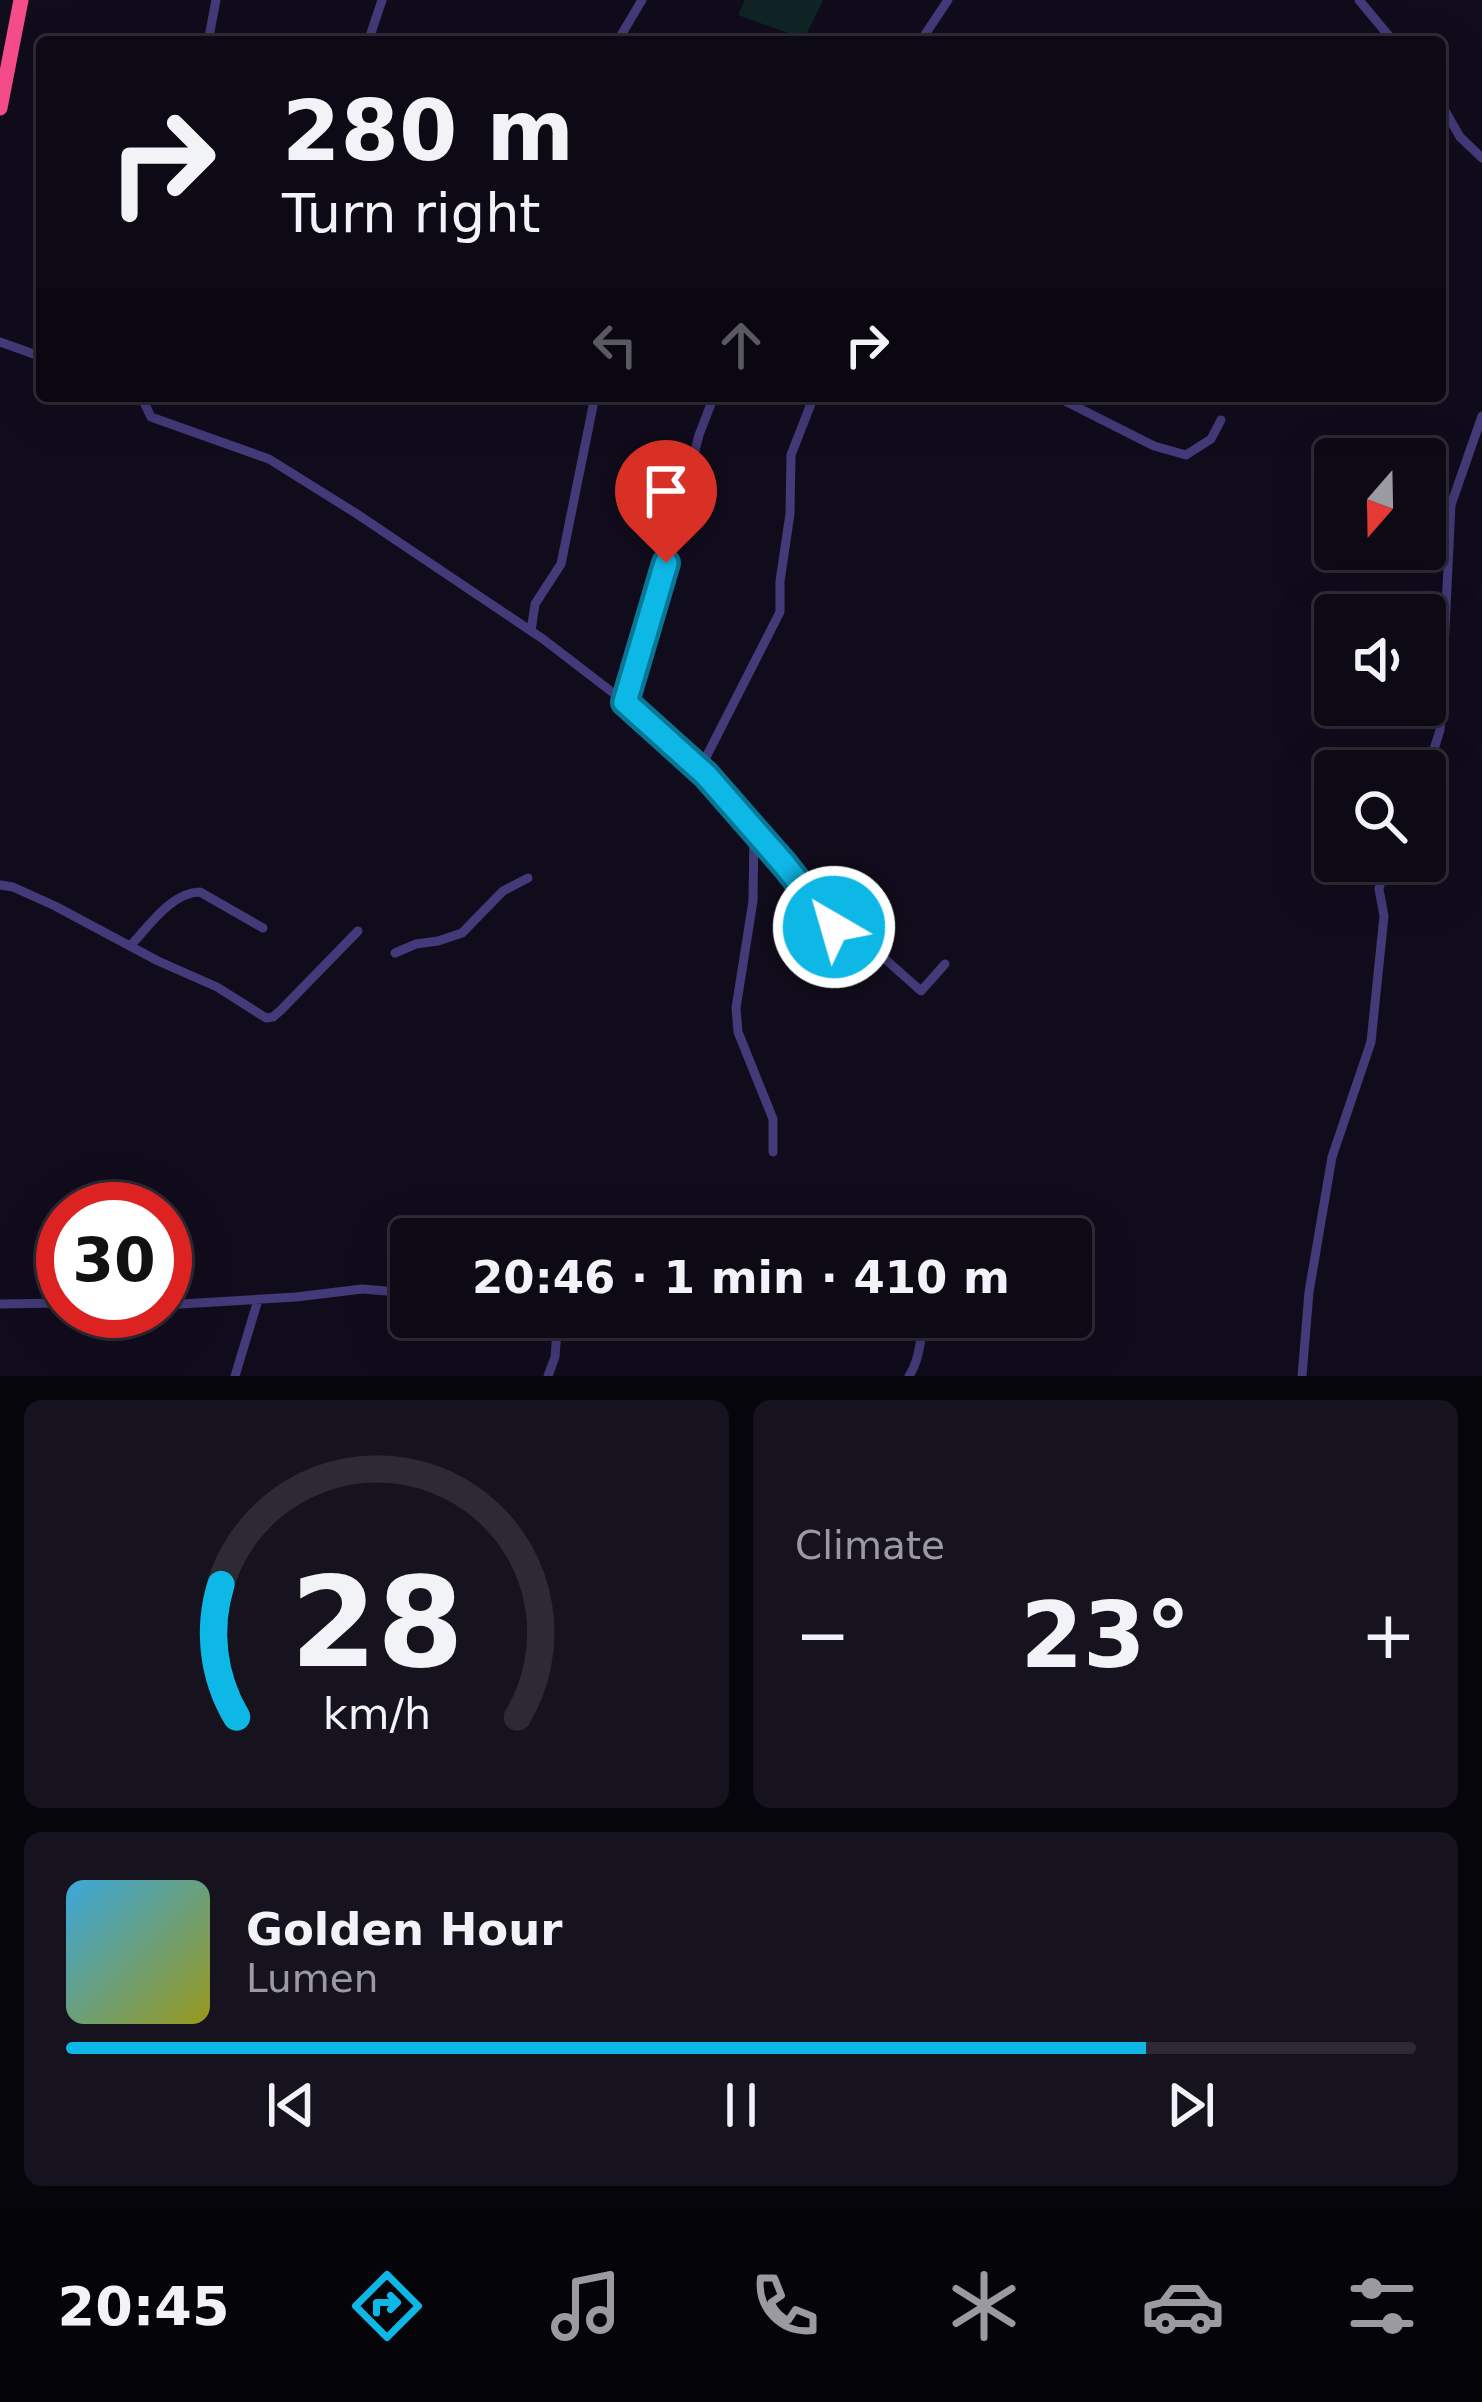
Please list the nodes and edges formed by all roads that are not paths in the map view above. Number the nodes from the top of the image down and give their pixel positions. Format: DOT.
graph roads {
  1 [pos="21,0"];
  2 [pos="216,0"];
  3 [pos="382,0"];
  4 [pos="642,0"];
  5 [pos="948,0"];
  6 [pos="1359,0"];
  7 [pos="209,36"];
  8 [pos="370,36"];
  9 [pos="620,36"];
  10 [pos="924,36"];
  11 [pos="1389,36"];
  12 [pos="6,46"];
  13 [pos="0,108"];
  14 [pos="1446,112"];
  15 [pos="1482,158"];
  16 [pos="0,342"];
  17 [pos="36,355"];
  18 [pos="145,402"];
  19 [pos="595,402"];
  20 [pos="712,402"];
  21 [pos="812,402"];
  22 [pos="1066,402"];
  23 [pos="1482,416"];
  24 [pos="1221,420"];
  25 [pos="531,631"];
  26 [pos="625,702"];
  27 [pos="1434,750"];
  28 [pos="700,769"];
  29 [pos="754,829"];
  30 [pos="528,878"];
  31 [pos="1381,882"];
  32 [pos="0,885"];
  33 [pos="263,928"];
  34 [pos="358,931"];
  35 [pos="131,945"];
  36 [pos="395,953"];
  37 [pos="945,964"];
  38 [pos="773,1152"];
  39 [pos="390,1291"];
  40 [pos="258,1300"];
  41 [pos="36,1303"];
  42 [pos="0,1304"];
  43 [pos="192,1304"];
  44 [pos="557,1338"];
  45 [pos="920,1338"];
  46 [pos="235,1376"];
  47 [pos="548,1376"];
  48 [pos="909,1376"];
  49 [pos="1302,1376"];
  1 -- 12 [label="highway"];
  2 -- 7 [label="street"];
  3 -- 8 [label="street"];
  4 -- 9 [label="street"];
  5 -- 10 [label="street"];
  6 -- 11 [label="street"];
  12 -- 13 [label="highway"];
  14 -- 15 [label="street"];
  16 -- 17 [label="street"];
  18 -- 25 [label="street"];
  19 -- 25 [label="street"];
  20 -- 26 [label="street"];
  21 -- 28 [label="street"];
  22 -- 24 [label="street"];
  23 -- 27 [label="street"];
  25 -- 26 [label="street"];
  26 -- 28 [label="street"];
  28 -- 29 [label="street"];
  29 -- 37 [label="street"];
  29 -- 38 [label="street"];
  30 -- 36 [label="street"];
  31 -- 49 [label="street"];
  32 -- 35 [label="street"];
  33 -- 35 [label="street"];
  34 -- 35 [label="street"];
  39 -- 40 [label="street"];
  40 -- 43 [label="street"];
  40 -- 46 [label="street"];
  41 -- 42 [label="street"];
  44 -- 47 [label="street"];
  45 -- 48 [label="street"];
}
